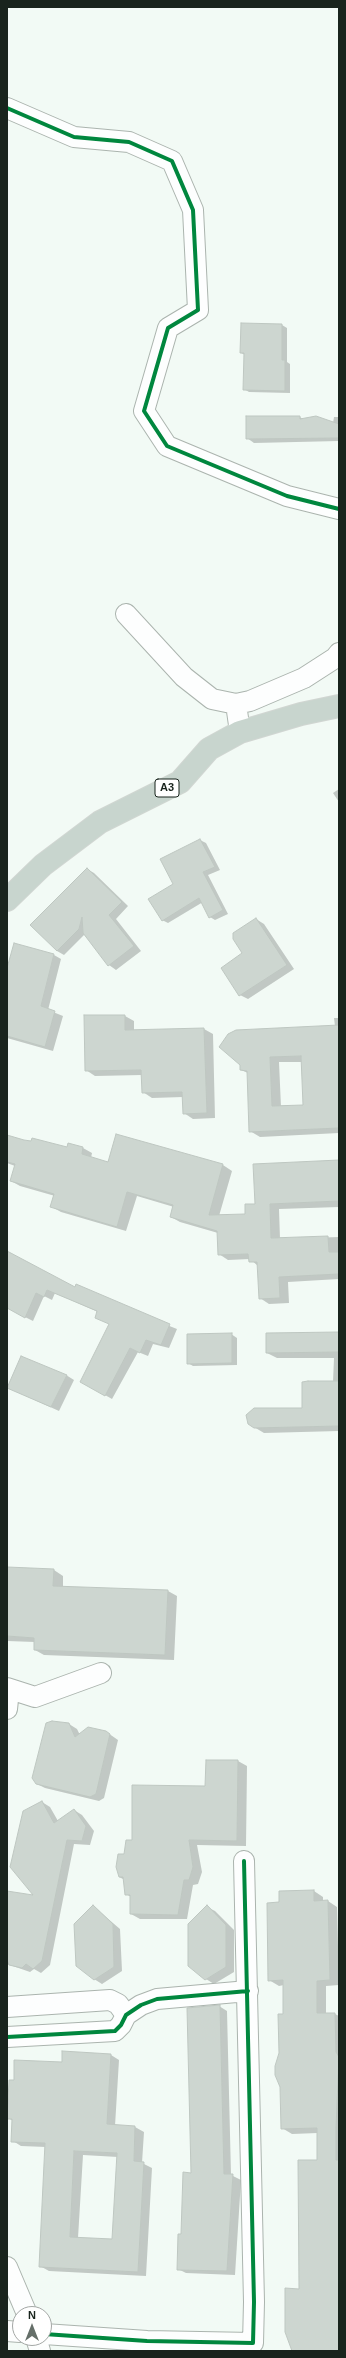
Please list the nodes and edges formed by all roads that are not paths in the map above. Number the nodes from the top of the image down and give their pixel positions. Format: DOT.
graph roads {
  1 [pos="7,108"];
  2 [pos="339,509"];
  3 [pos="126,614"];
  4 [pos="339,653"];
  5 [pos="236,704"];
  6 [pos="339,706"];
  7 [pos="240,732"];
  8 [pos="7,900"];
  9 [pos="101,1673"];
  10 [pos="8,1696"];
  11 [pos="244,1861"];
  12 [pos="248,1991"];
  13 [pos="7,2007"];
  14 [pos="126,2015"];
  15 [pos="7,2037"];
  16 [pos="7,2267"];
  17 [pos="24,2306"];
  18 [pos="52,2335"];
  19 [pos="175,2346"];
  20 [pos="254,2347"];
  1 -- 2 [label="street"];
  3 -- 5 [label="street"];
  4 -- 5 [label="street"];
  5 -- 7 [label="street"];
  6 -- 7 [label="highway, A3"];
  7 -- 8 [label="highway, A3"];
  9 -- 10 [label="street"];
  11 -- 12 [label="street"];
  12 -- 14 [label="street"];
  12 -- 20 [label="street"];
  13 -- 14 [label="street"];
  14 -- 15 [label="street"];
  16 -- 17 [label="street"];
  18 -- 19 [label="street"];
  19 -- 20 [label="street"];
}
